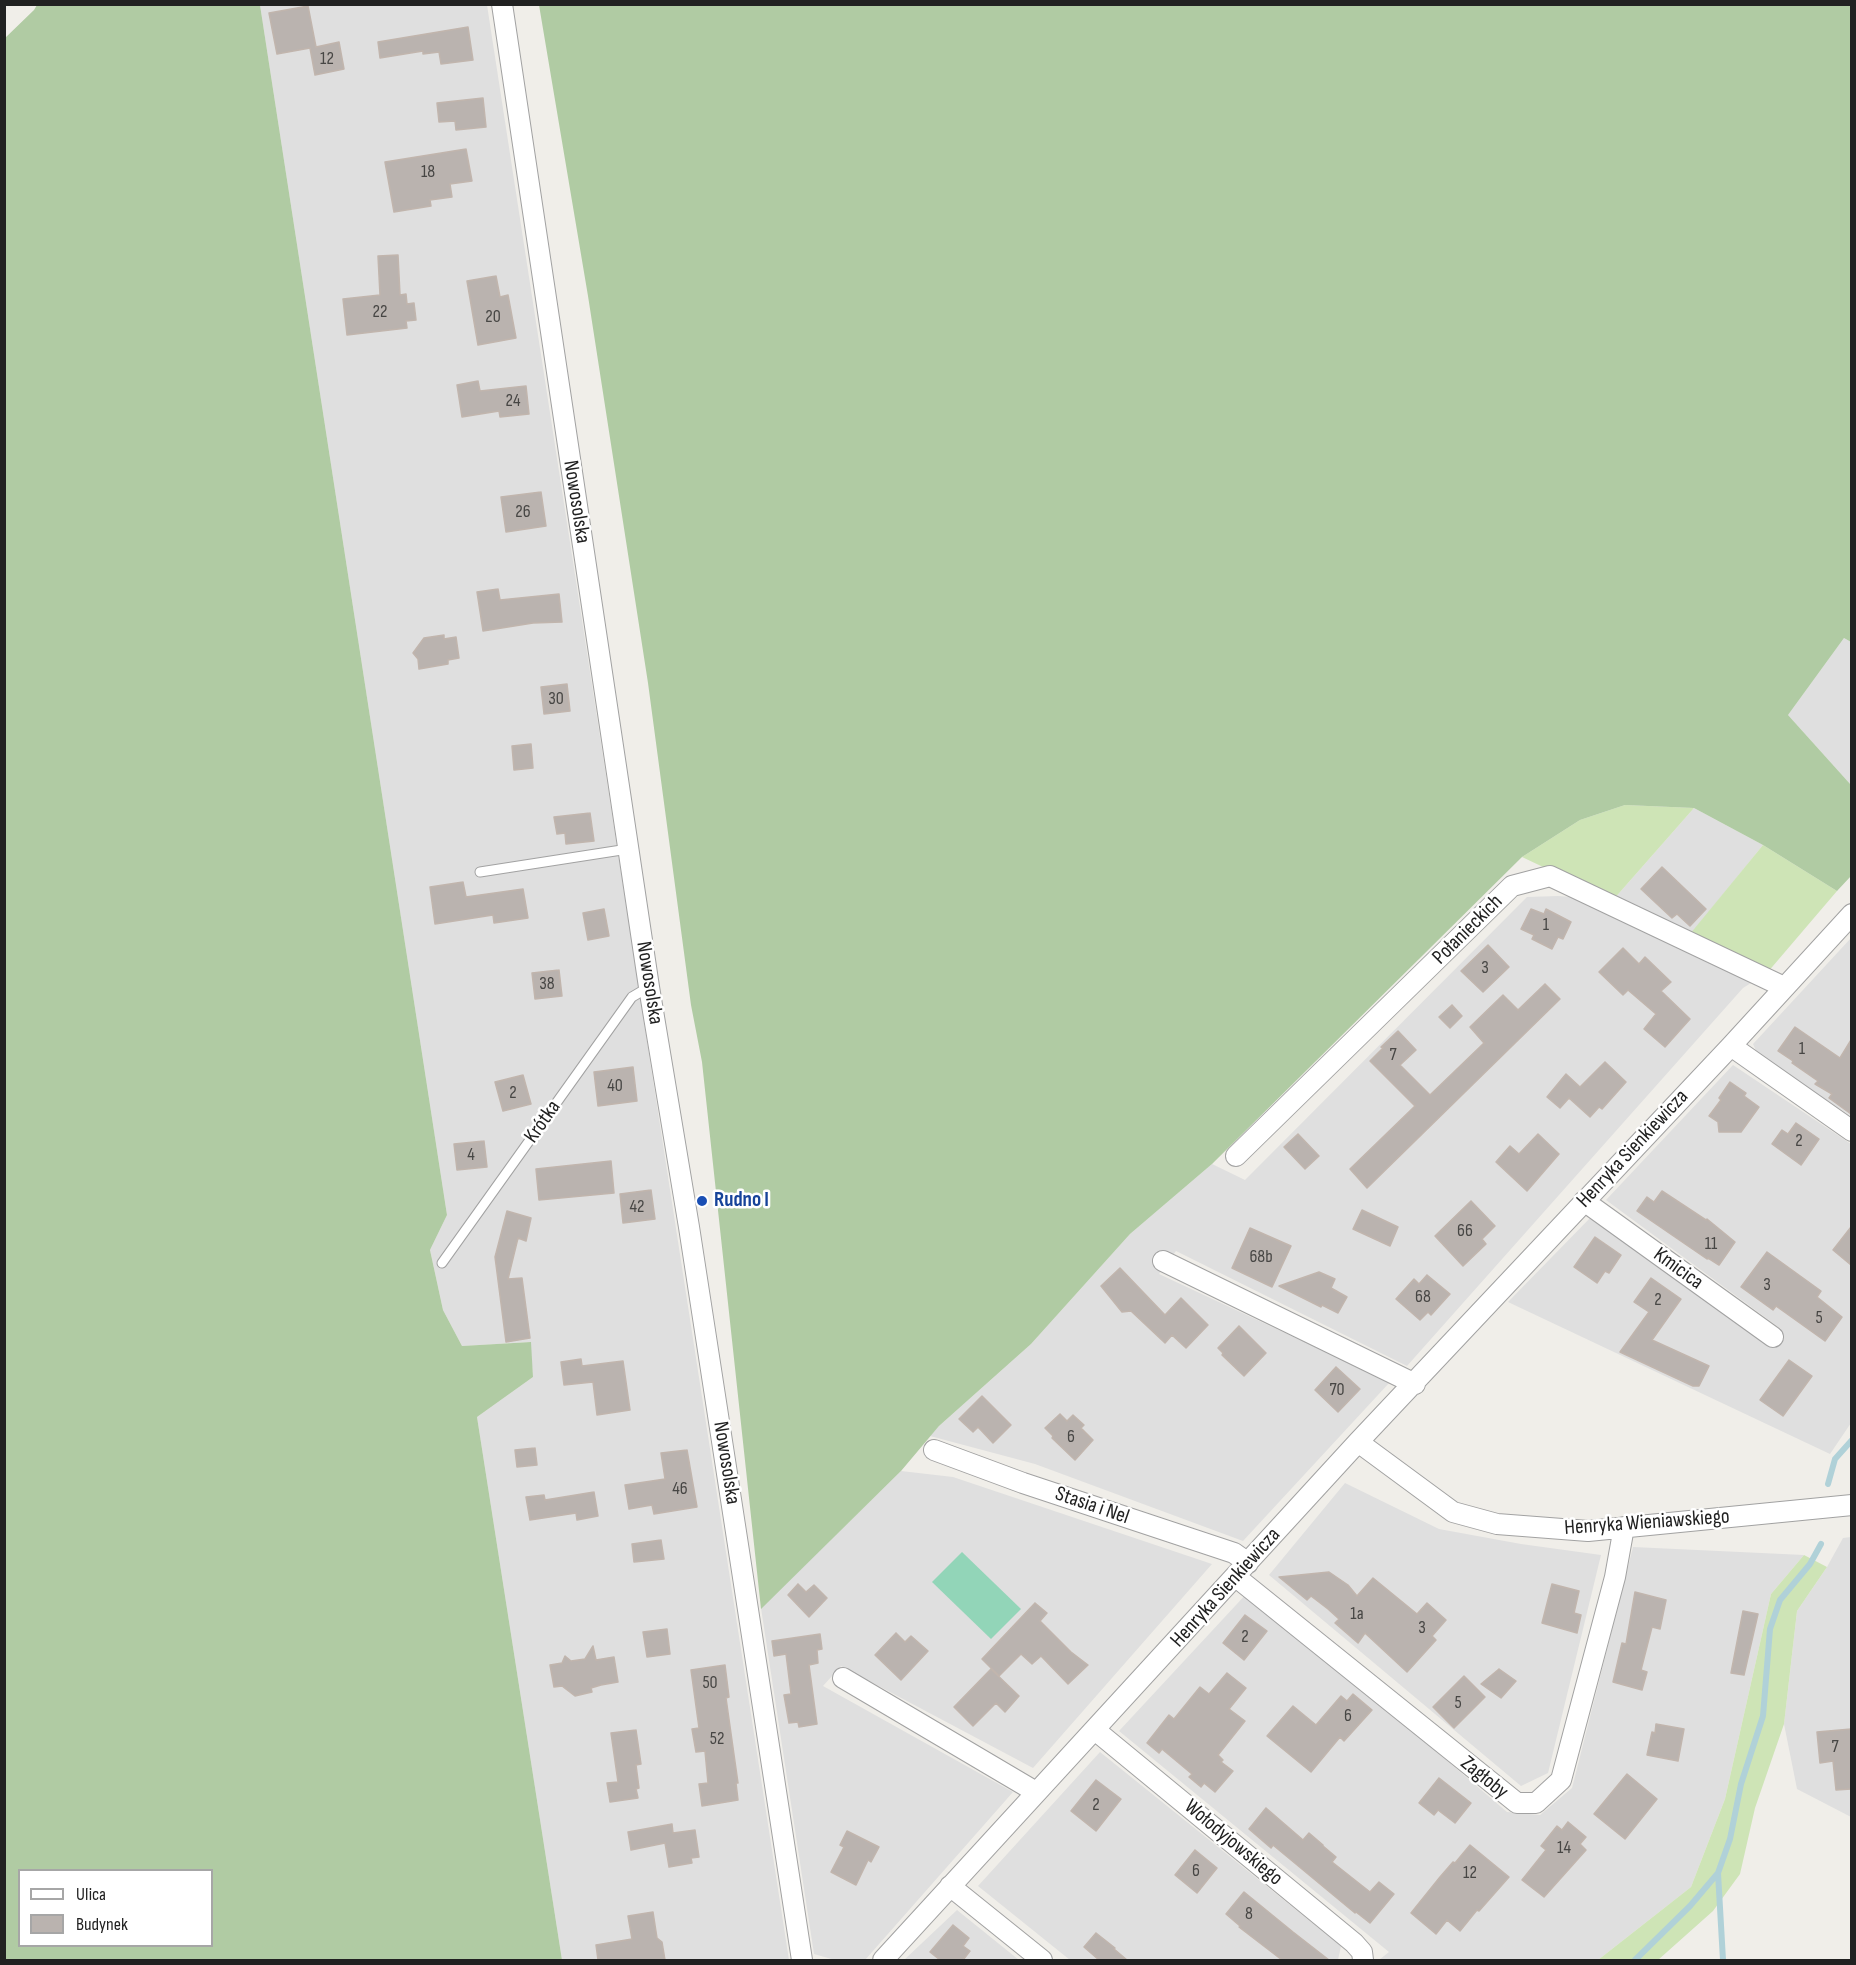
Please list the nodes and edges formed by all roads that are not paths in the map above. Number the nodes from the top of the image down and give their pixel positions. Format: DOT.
graph roads {
  1 [pos="502,4"];
  2 [pos="628,849"];
  3 [pos="480,872"];
  4 [pos="1851,914"];
  5 [pos="649,987"];
  6 [pos="1784,987"];
  7 [pos="1731,1046"];
  8 [pos="1851,1131"];
  9 [pos="1236,1156"];
  10 [pos="1584,1201"];
  11 [pos="1163,1261"];
  12 [pos="442,1263"];
  13 [pos="1773,1337"];
  14 [pos="1415,1384"];
  15 [pos="1358,1442"];
  16 [pos="934,1450"];
  17 [pos="1851,1505"];
  18 [pos="1624,1527"];
  19 [pos="1242,1570"];
  20 [pos="843,1678"];
  21 [pos="1095,1730"];
  22 [pos="1036,1792"];
  23 [pos="950,1886"];
  24 [pos="802,1960"];
  25 [pos="883,1960"];
  26 [pos="1042,1960"];
  27 [pos="1363,1960"];
  1 -- 2 [label="street, Nowosolska"];
  2 -- 3 [label="lane"];
  2 -- 5 [label="street, Nowosolska"];
  4 -- 6 [label="street, Henryka Sienkiewicza"];
  5 -- 12 [label="lane, Krótka"];
  5 -- 24 [label="street, Nowosolska"];
  6 -- 7 [label="street, Henryka Sienkiewicza"];
  6 -- 9 [label="street, Połanieckich"];
  7 -- 8 [label="street"];
  7 -- 10 [label="street, Henryka Sienkiewicza"];
  10 -- 13 [label="street, Kmicica"];
  10 -- 14 [label="street, Henryka Sienkiewicza"];
  11 -- 14 [label="street"];
  14 -- 15 [label="street, Henryka Sienkiewicza"];
  15 -- 18 [label="street, Henryka Wieniawskiego"];
  15 -- 19 [label="street, Henryka Sienkiewicza"];
  16 -- 19 [label="street, Stasia i Nel"];
  17 -- 18 [label="street, Henryka Wieniawskiego"];
  18 -- 19 [label="street, Zagłoby"];
  19 -- 21 [label="street, Henryka Sienkiewicza"];
  20 -- 22 [label="street"];
  21 -- 22 [label="street, Henryka Sienkiewicza"];
  21 -- 27 [label="street, Wołodyjowskiego"];
  22 -- 23 [label="street, Henryka Sienkiewicza"];
  23 -- 25 [label="street, Henryka Sienkiewicza"];
  23 -- 26 [label="street"];
}
